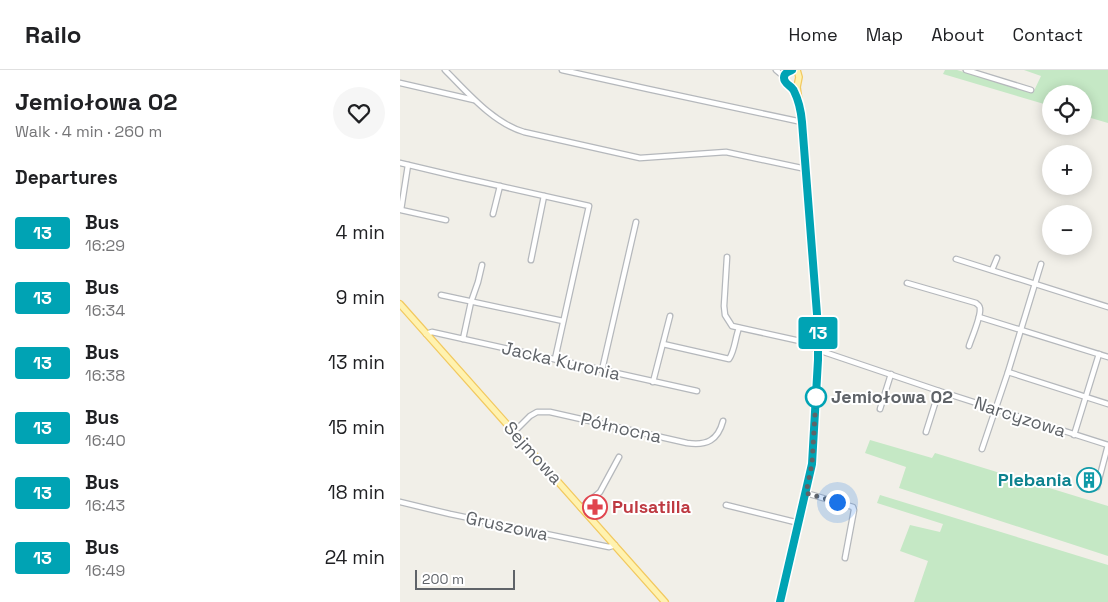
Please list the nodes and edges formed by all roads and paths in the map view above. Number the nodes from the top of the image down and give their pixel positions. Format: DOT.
graph roads {
  1 [pos="445,70"];
  2 [pos="562,70"];
  3 [pos="778,70"];
  4 [pos="966,70"];
  5 [pos="798,72"];
  6 [pos="789,73"];
  7 [pos="400,83"];
  8 [pos="797,83"];
  9 [pos="789,85"];
  10 [pos="1031,90"];
  11 [pos="475,100"];
  12 [pos="800,106"];
  13 [pos="802,122"];
  14 [pos="400,163"];
  15 [pos="408,165"];
  16 [pos="806,169"];
  17 [pos="500,186"];
  18 [pos="544,196"];
  19 [pos="401,210"];
  20 [pos="493,214"];
  21 [pos="446,220"];
  22 [pos="636,222"];
  23 [pos="727,257"];
  24 [pos="996,258"];
  25 [pos="956,259"];
  26 [pos="531,260"];
  27 [pos="482,264"];
  28 [pos="1041,264"];
  29 [pos="992,270"];
  30 [pos="907,283"];
  31 [pos="1035,284"];
  32 [pos="441,295"];
  33 [pos="472,302"];
  34 [pos="400,304"];
  35 [pos="1108,307"];
  36 [pos="670,316"];
  37 [pos="978,317"];
  38 [pos="563,321"];
  39 [pos="739,328"];
  40 [pos="1021,330"];
  41 [pos="426,334"];
  42 [pos="463,339"];
  43 [pos="663,344"];
  44 [pos="969,346"];
  45 [pos="818,349"];
  46 [pos="1099,354"];
  47 [pos="1108,357"];
  48 [pos="555,359"];
  49 [pos="602,370"];
  50 [pos="1008,372"];
  51 [pos="891,374"];
  52 [pos="653,382"];
  53 [pos="696,391"];
  54 [pos="939,391"];
  55 [pos="1086,397"];
  56 [pos="1108,404"];
  57 [pos="880,409"];
  58 [pos="995,409"];
  59 [pos="723,421"];
  60 [pos="514,432"];
  61 [pos="926,432"];
  62 [pos="1074,435"];
  63 [pos="1108,445"];
  64 [pos="982,449"];
  65 [pos="619,457"];
  66 [pos="1097,487"];
  67 [pos="806,493"];
  68 [pos="400,502"];
  69 [pos="726,504"];
  70 [pos="581,508"];
  71 [pos="799,522"];
  72 [pos="615,545"];
  73 [pos="845,558"];
  74 [pos="665,602"];
  75 [pos="780,602"];
  1 -- 11 [label="street"];
  2 -- 13 [label="street"];
  3 -- 6 [label="street"];
  4 -- 10 [label="street"];
  5 -- 6 [label="main road"];
  5 -- 8 [label="main road"];
  6 -- 9 [label="main road"];
  7 -- 11 [label="street"];
  8 -- 9 [label="main road"];
  8 -- 12 [label="main road"];
  9 -- 12 [label="main road"];
  11 -- 16 [label="street"];
  12 -- 13 [label="main road"];
  13 -- 16 [label="main road"];
  14 -- 15 [label="street"];
  15 -- 17 [label="street"];
  15 -- 19 [label="street"];
  16 -- 45 [label="main road"];
  17 -- 18 [label="street"];
  17 -- 20 [label="street"];
  18 -- 26 [label="street"];
  18 -- 38 [label="street"];
  19 -- 21 [label="street"];
  22 -- 49 [label="street"];
  23 -- 39 [label="street"];
  24 -- 29 [label="street"];
  25 -- 29 [label="street"];
  27 -- 33 [label="street"];
  28 -- 31 [label="street"];
  29 -- 31 [label="street"];
  30 -- 37 [label="street"];
  31 -- 35 [label="street"];
  31 -- 40 [label="street"];
  32 -- 33 [label="street"];
  33 -- 38 [label="street"];
  33 -- 42 [label="street"];
  34 -- 41 [label="main road, Sejmowa"];
  36 -- 43 [label="street"];
  37 -- 40 [label="street"];
  37 -- 44 [label="street"];
  38 -- 48 [label="street"];
  39 -- 43 [label="street"];
  39 -- 45 [label="street, Narcyzowa"];
  40 -- 46 [label="street"];
  40 -- 50 [label="street"];
  41 -- 42 [label="street, Jacka Kuronia"];
  41 -- 60 [label="main road, Sejmowa"];
  42 -- 48 [label="street, Jacka Kuronia"];
  43 -- 52 [label="street"];
  45 -- 51 [label="street, Narcyzowa"];
  45 -- 67 [label="main road"];
  46 -- 47 [label="street"];
  46 -- 55 [label="street"];
  48 -- 49 [label="street, Jacka Kuronia"];
  49 -- 52 [label="street, Jacka Kuronia"];
  50 -- 55 [label="street"];
  50 -- 58 [label="street"];
  51 -- 54 [label="street, Narcyzowa"];
  51 -- 57 [label="street"];
  52 -- 53 [label="street, Jacka Kuronia"];
  54 -- 58 [label="street, Narcyzowa"];
  54 -- 61 [label="street"];
  55 -- 56 [label="street"];
  55 -- 62 [label="street"];
  58 -- 62 [label="street, Narcyzowa"];
  58 -- 64 [label="street"];
  59 -- 60 [label="street, Północna"];
  60 -- 70 [label="main road, Sejmowa"];
  62 -- 63 [label="street, Narcyzowa"];
  63 -- 66 [label="street"];
  65 -- 70 [label="street"];
  67 -- 71 [label="main road"];
  67 -- 73 [label="street"];
  68 -- 72 [label="street, Gruszowa"];
  69 -- 71 [label="street"];
  70 -- 72 [label="main road, Sejmowa"];
  71 -- 75 [label="main road"];
  72 -- 74 [label="main road, Sejmowa"];
}
